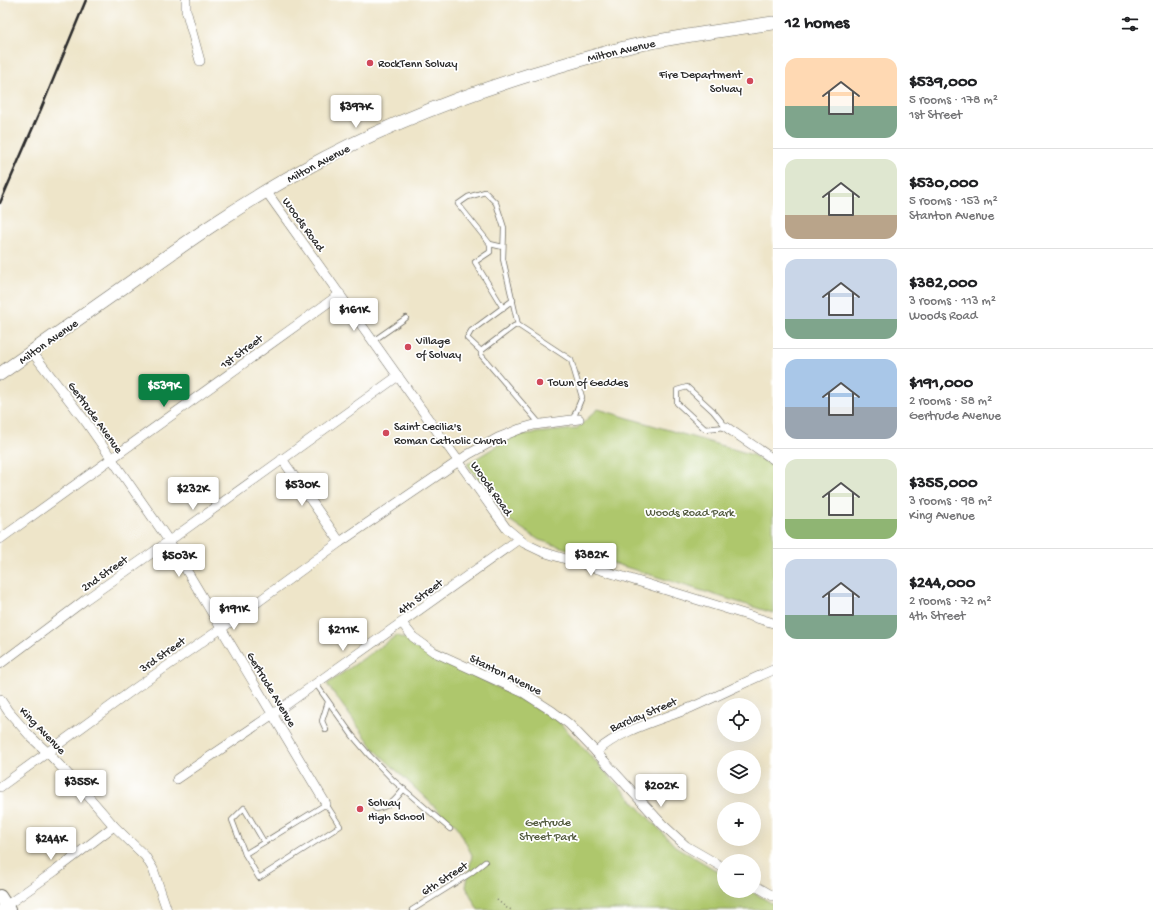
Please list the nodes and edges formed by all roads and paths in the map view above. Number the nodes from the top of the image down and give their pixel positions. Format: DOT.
graph roads {
  1 [pos="186,0"];
  2 [pos="773,23"];
  3 [pos="200,61"];
  4 [pos="266,191"];
  5 [pos="490,244"];
  6 [pos="503,247"];
  7 [pos="340,294"];
  8 [pos="513,300"];
  9 [pos="503,308"];
  10 [pos="406,318"];
  11 [pos="518,325"];
  12 [pos="373,342"];
  13 [pos="481,351"];
  14 [pos="32,352"];
  15 [pos="0,374"];
  16 [pos="398,376"];
  17 [pos="576,419"];
  18 [pos="540,424"];
  19 [pos="726,427"];
  20 [pos="112,458"];
  21 [pos="282,459"];
  22 [pos="773,459"];
  23 [pos="458,461"];
  24 [pos="0,539"];
  25 [pos="519,539"];
  26 [pos="169,541"];
  27 [pos="340,542"];
  28 [pos="402,623"];
  29 [pos="773,623"];
  30 [pos="222,628"];
  31 [pos="0,664"];
  32 [pos="773,670"];
  33 [pos="316,684"];
  34 [pos="0,699"];
  35 [pos="328,702"];
  36 [pos="273,714"];
  37 [pos="326,730"];
  38 [pos="596,752"];
  39 [pos="48,753"];
  40 [pos="177,779"];
  41 [pos="0,787"];
  42 [pos="404,789"];
  43 [pos="326,804"];
  44 [pos="371,804"];
  45 [pos="114,826"];
  46 [pos="450,829"];
  47 [pos="264,842"];
  48 [pos="245,854"];
  49 [pos="485,862"];
  50 [pos="717,864"];
  51 [pos="761,889"];
  52 [pos="773,896"];
  53 [pos="497,900"];
  54 [pos="4,905"];
  55 [pos="167,910"];
  56 [pos="412,910"];
  57 [pos="512,910"];
  1 -- 3 [label="street"];
  2 -- 4 [label="main road, Milton Avenue"];
  4 -- 7 [label="street, Woods Road"];
  4 -- 14 [label="main road, Milton Avenue"];
  5 -- 6 [label="lane"];
  5 -- 6 [label="lane"];
  5 -- 9 [label="lane"];
  6 -- 8 [label="lane"];
  7 -- 12 [label="street, Woods Road"];
  7 -- 20 [label="street, 1st Street"];
  8 -- 9 [label="lane"];
  8 -- 11 [label="lane"];
  9 -- 13 [label="lane"];
  10 -- 12 [label="lane"];
  11 -- 13 [label="lane"];
  11 -- 17 [label="lane"];
  12 -- 16 [label="street, Woods Road"];
  13 -- 18 [label="lane"];
  14 -- 15 [label="main road, Milton Avenue"];
  14 -- 20 [label="street, Gertrude Avenue"];
  16 -- 21 [label="street, 2nd Street"];
  16 -- 23 [label="street, Woods Road"];
  17 -- 18 [label="street, 3rd Street"];
  18 -- 23 [label="street, 3rd Street"];
  19 -- 19 [label="lane"];
  19 -- 22 [label="street"];
  20 -- 24 [label="street, 1st Street"];
  20 -- 26 [label="street, Gertrude Avenue"];
  21 -- 26 [label="street, 2nd Street"];
  21 -- 27 [label="street"];
  23 -- 25 [label="street, Woods Road"];
  23 -- 27 [label="street, 3rd Street"];
  25 -- 28 [label="street, 4th Street"];
  25 -- 29 [label="street, Woods Road"];
  26 -- 30 [label="street, Gertrude Avenue"];
  26 -- 31 [label="street, 2nd Street"];
  27 -- 30 [label="street, 3rd Street"];
  28 -- 33 [label="street, 4th Street"];
  28 -- 38 [label="street, Stanton Avenue"];
  30 -- 36 [label="street, Gertrude Avenue"];
  30 -- 39 [label="street, 3rd Street"];
  32 -- 38 [label="street, Barclay Street"];
  33 -- 35 [label="lane"];
  33 -- 36 [label="street, 4th Street"];
  34 -- 39 [label="street, King Avenue"];
  35 -- 37 [label="lane"];
  35 -- 42 [label="lane"];
  36 -- 40 [label="street, 4th Street"];
  36 -- 43 [label="street, Gertrude Avenue"];
  38 -- 50 [label="street"];
  39 -- 41 [label="street, 3rd Street"];
  39 -- 45 [label="street, King Avenue"];
  42 -- 44 [label="lane"];
  42 -- 46 [label="lane"];
  43 -- 47 [label="lane"];
  43 -- 48 [label="lane"];
  45 -- 54 [label="street"];
  45 -- 55 [label="street, King Avenue"];
  47 -- 48 [label="lane"];
  47 -- 48 [label="lane"];
  49 -- 56 [label="lane, 6th Street"];
  51 -- 52 [label="street"];
  53 -- 57 [label="path"];
}
